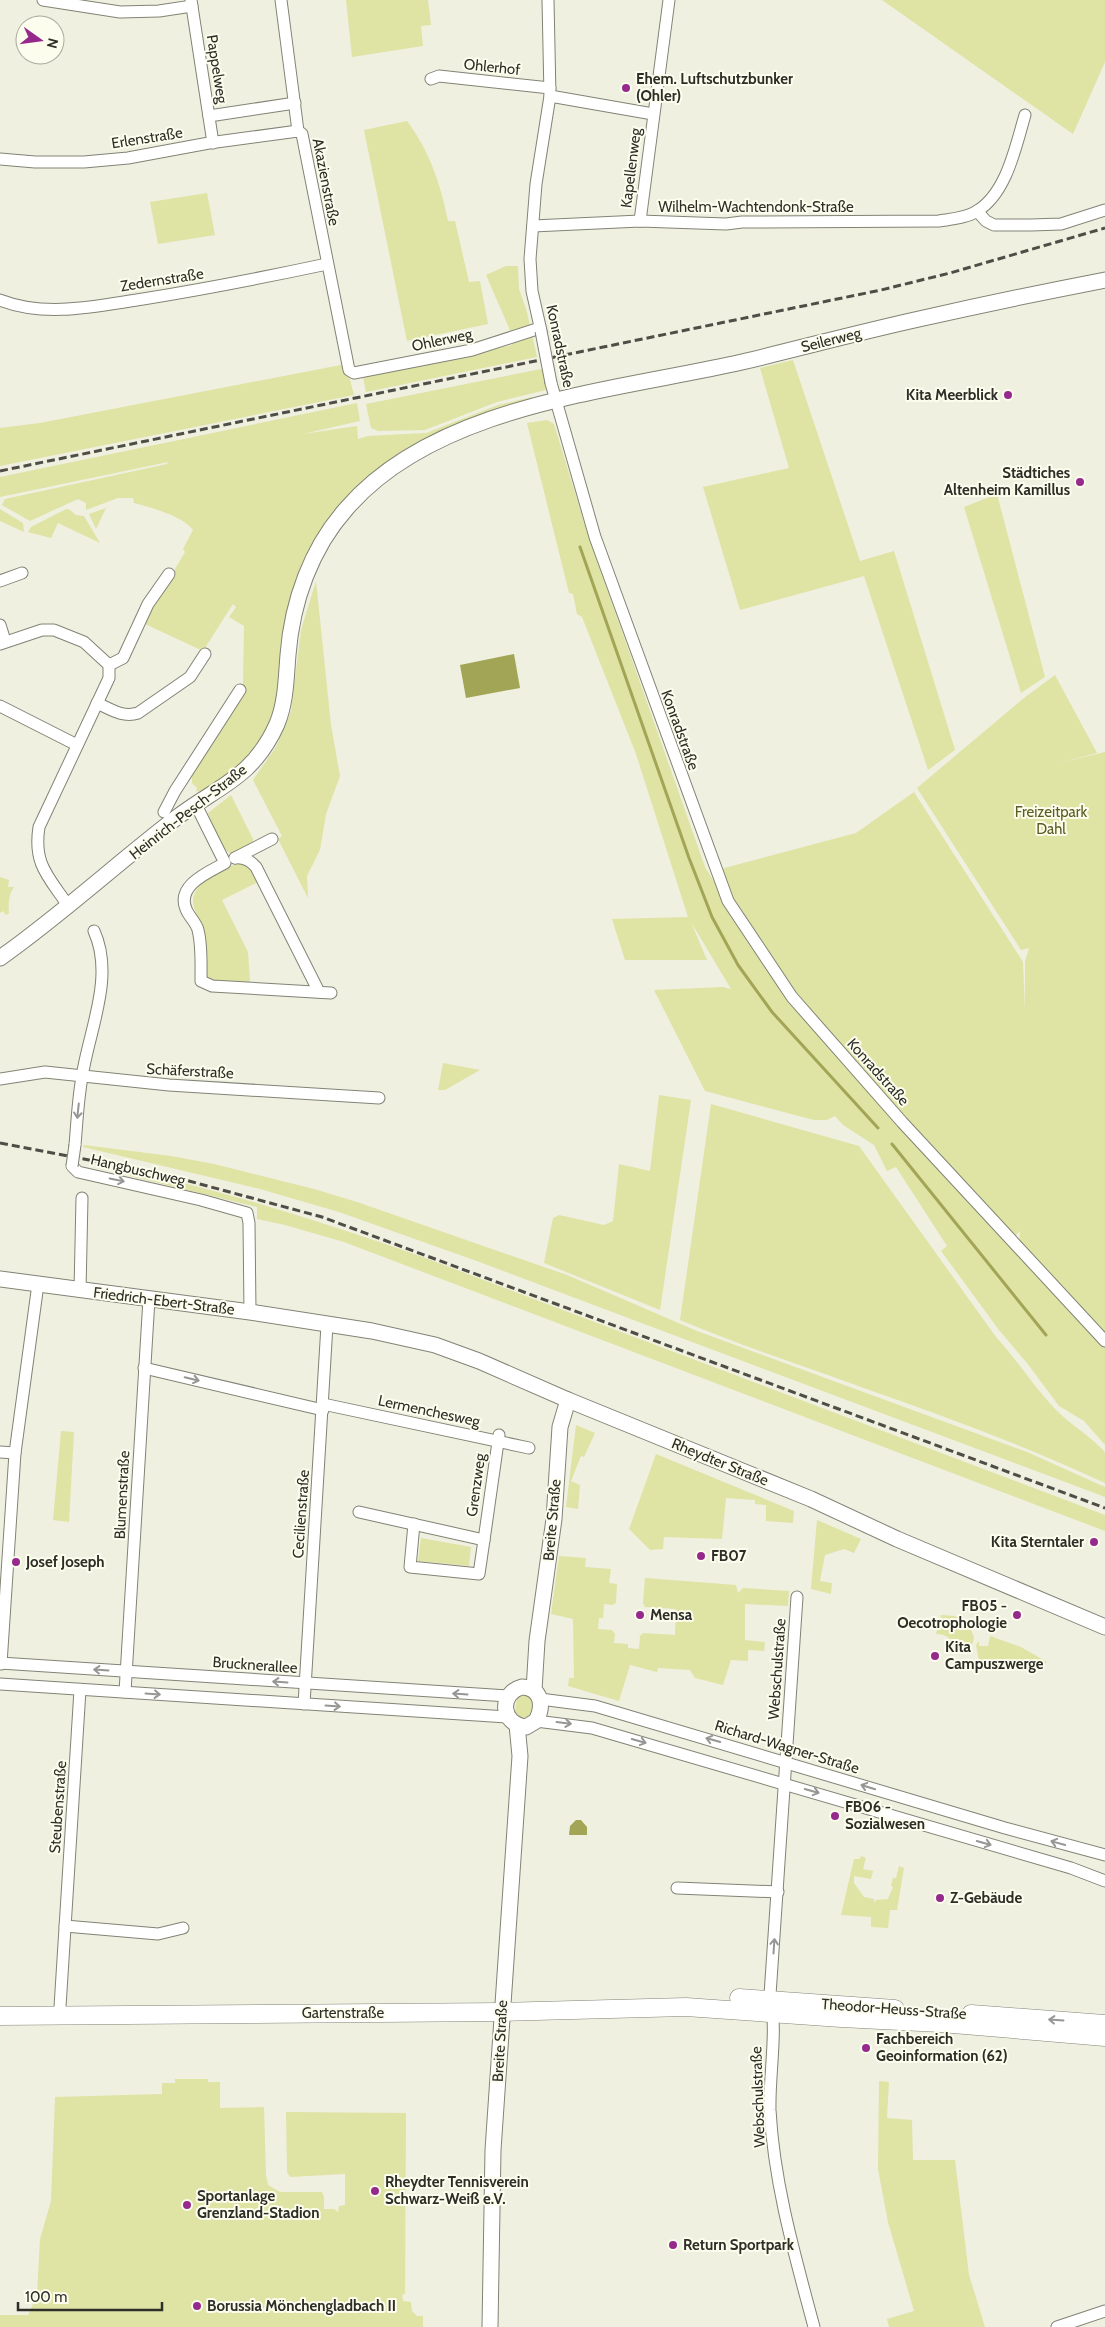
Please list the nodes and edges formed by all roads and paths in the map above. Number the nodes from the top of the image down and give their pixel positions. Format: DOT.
graph roads {
  1 [pos="43,0"];
  2 [pos="281,0"];
  3 [pos="548,0"];
  4 [pos="670,0"];
  5 [pos="192,3"];
  6 [pos="431,79"];
  7 [pos="550,92"];
  8 [pos="295,103"];
  9 [pos="654,114"];
  10 [pos="1025,115"];
  11 [pos="209,116"];
  12 [pos="298,131"];
  13 [pos="213,143"];
  14 [pos="0,159"];
  15 [pos="1105,210"];
  16 [pos="977,211"];
  17 [pos="640,221"];
  18 [pos="533,226"];
  19 [pos="327,264"];
  20 [pos="1105,280"];
  21 [pos="0,300"];
  22 [pos="541,330"];
  23 [pos="349,370"];
  24 [pos="557,401"];
  25 [pos="22,573"];
  26 [pos="169,574"];
  27 [pos="0,581"];
  28 [pos="0,625"];
  29 [pos="3,643"];
  30 [pos="205,654"];
  31 [pos="109,664"];
  32 [pos="240,690"];
  33 [pos="97,703"];
  34 [pos="0,706"];
  35 [pos="77,745"];
  36 [pos="196,805"];
  37 [pos="164,812"];
  38 [pos="272,839"];
  39 [pos="230,860"];
  40 [pos="69,907"];
  41 [pos="94,931"];
  42 [pos="0,958"];
  43 [pos="319,992"];
  44 [pos="331,993"];
  45 [pos="82,1076"];
  46 [pos="0,1079"];
  47 [pos="379,1098"];
  48 [pos="82,1198"];
  49 [pos="0,1278"];
  50 [pos="38,1284"];
  51 [pos="80,1291"];
  52 [pos="149,1299"];
  53 [pos="250,1312"];
  54 [pos="327,1325"];
  55 [pos="1105,1341"];
  56 [pos="144,1368"];
  57 [pos="568,1400"];
  58 [pos="323,1407"];
  59 [pos="498,1438"];
  60 [pos="529,1448"];
  61 [pos="0,1452"];
  62 [pos="15,1453"];
  63 [pos="359,1512"];
  64 [pos="414,1524"];
  65 [pos="484,1540"];
  66 [pos="797,1597"];
  67 [pos="1105,1627"];
  68 [pos="1,1663"];
  69 [pos="126,1672"];
  70 [pos="0,1684"];
  71 [pos="306,1684"];
  72 [pos="80,1690"];
  73 [pos="125,1692"];
  74 [pos="532,1692"];
  75 [pos="508,1696"];
  76 [pos="304,1704"];
  77 [pos="522,1722"];
  78 [pos="786,1761"];
  79 [pos="784,1783"];
  80 [pos="970,1818"];
  81 [pos="965,1837"];
  82 [pos="1105,1855"];
  83 [pos="1105,1881"];
  84 [pos="677,1888"];
  85 [pos="778,1892"];
  86 [pos="65,1926"];
  87 [pos="183,1928"];
  88 [pos="684,2002"];
  89 [pos="771,2003"];
  90 [pos="502,2006"];
  91 [pos="60,2007"];
  92 [pos="0,2008"];
  93 [pos="0,2016"];
  94 [pos="1105,2024"];
  95 [pos="1105,2037"];
  96 [pos="1105,2311"];
  97 [pos="490,2327"];
  98 [pos="814,2327"];
  99 [pos="1057,2327"];
  1 -- 5 [label="street"];
  2 -- 8 [label="street, Akazienstraße"];
  3 -- 7 [label="street, Konradstraße"];
  4 -- 9 [label="street, Kapellenweg"];
  5 -- 11 [label="street, Pappelweg"];
  6 -- 7 [label="street, Ohlerhof"];
  7 -- 9 [label="street, Ohlerhof"];
  7 -- 18 [label="street, Konradstraße"];
  8 -- 11 [label="street"];
  8 -- 12 [label="street, Akazienstraße"];
  9 -- 17 [label="street, Kapellenweg"];
  10 -- 16 [label="street"];
  11 -- 13 [label="street, Pappelweg"];
  12 -- 13 [label="street, Erlenstraße"];
  12 -- 19 [label="street, Akazienstraße"];
  13 -- 14 [label="street, Erlenstraße"];
  15 -- 16 [label="street"];
  16 -- 17 [label="street, Wilhelm-Wachtendonk-Straße"];
  17 -- 18 [label="street, Wilhelm-Wachtendonk-Straße"];
  18 -- 22 [label="street, Konradstraße"];
  19 -- 21 [label="street, Zedernstraße"];
  19 -- 23 [label="street, Akazienstraße"];
  20 -- 24 [label="street, Seilerweg"];
  22 -- 23 [label="street, Ohlerweg"];
  22 -- 24 [label="street, Konradstraße, bridge"];
  24 -- 36 [label="street, Heinrich-Pesch-Straße"];
  24 -- 55 [label="street, Konradstraße"];
  25 -- 27 [label="street"];
  26 -- 31 [label="street"];
  28 -- 29 [label="street"];
  29 -- 31 [label="street"];
  30 -- 33 [label="street"];
  31 -- 33 [label="street"];
  32 -- 37 [label="street, Heinrich-Pesch-Straße"];
  33 -- 35 [label="street"];
  34 -- 35 [label="street"];
  35 -- 40 [label="street"];
  36 -- 39 [label="street"];
  36 -- 40 [label="street, Heinrich-Pesch-Straße"];
  38 -- 39 [label="street"];
  39 -- 43 [label="street"];
  39 -- 43 [label="street"];
  40 -- 42 [label="street, Heinrich-Pesch-Straße"];
  41 -- 45 [label="street, Hangbuschweg"];
  43 -- 44 [label="street"];
  45 -- 46 [label="street, Schäferstraße"];
  45 -- 47 [label="street, Schäferstraße"];
  45 -- 53 [label="street, Hangbuschweg, one-way, bridge"];
  48 -- 51 [label="street"];
  49 -- 50 [label="street, Friedrich-Ebert-Straße"];
  50 -- 51 [label="street, Friedrich-Ebert-Straße"];
  50 -- 62 [label="street"];
  51 -- 52 [label="street, Friedrich-Ebert-Straße"];
  52 -- 53 [label="street, Friedrich-Ebert-Straße"];
  52 -- 56 [label="street, Blumenstraße"];
  53 -- 54 [label="street, Friedrich-Ebert-Straße"];
  54 -- 57 [label="street, Rheydter Straße"];
  54 -- 58 [label="street, Cecilienstraße"];
  56 -- 58 [label="street, Lermenchesweg, one-way"];
  56 -- 69 [label="street, Blumenstraße"];
  57 -- 67 [label="street, Rheydter Straße"];
  57 -- 74 [label="street, Breite Straße"];
  58 -- 59 [label="street, Lermenchesweg"];
  58 -- 71 [label="street, Cecilienstraße"];
  59 -- 60 [label="street, Lermenchesweg"];
  59 -- 65 [label="street, Grenzweg"];
  61 -- 62 [label="street"];
  62 -- 68 [label="street"];
  63 -- 64 [label="street, Grenzweg"];
  64 -- 65 [label="street, Grenzweg"];
  64 -- 65 [label="street, Grenzweg"];
  66 -- 78 [label="street, Webschulstraße"];
  69 -- 68 [label="street, Brucknerallee, one-way"];
  71 -- 69 [label="street, Brucknerallee, one-way"];
  69 -- 73 [label="street, Blumenstraße"];
  70 -- 72 [label="street"];
  75 -- 71 [label="street, Brucknerallee, one-way"];
  71 -- 76 [label="street, Cecilienstraße"];
  72 -- 73 [label="street"];
  72 -- 86 [label="street, Steubenstraße"];
  73 -- 76 [label="street, one-way"];
  74 -- 75 [label="street"];
  74 -- 77 [label="street"];
  78 -- 74 [label="street, Richard-Wagner-Straße, one-way"];
  75 -- 77 [label="street"];
  76 -- 77 [label="street, one-way"];
  77 -- 79 [label="street, one-way"];
  77 -- 90 [label="street, Breite Straße"];
  78 -- 79 [label="street, Webschulstraße"];
  80 -- 78 [label="street, Richard-Wagner-Straße, one-way"];
  79 -- 81 [label="street, one-way"];
  79 -- 85 [label="street, Webschulstraße"];
  80 -- 81 [label="street"];
  82 -- 80 [label="street, Richard-Wagner-Straße, one-way"];
  81 -- 83 [label="street, one-way"];
  84 -- 85 [label="street"];
  89 -- 85 [label="street, Webschulstraße, one-way"];
  86 -- 87 [label="street"];
  86 -- 91 [label="street, Steubenstraße"];
  88 -- 89 [label="main road, Theodor-Heuss-Straße"];
  88 -- 90 [label="main road, Gartenstraße"];
  94 -- 89 [label="main road, Theodor-Heuss-Straße, one-way"];
  89 -- 95 [label="main road, Theodor-Heuss-Straße"];
  89 -- 98 [label="street, Webschulstraße"];
  90 -- 91 [label="main road, Gartenstraße"];
  90 -- 93 [label="main road, Gartenstraße"];
  90 -- 97 [label="street, Breite Straße"];
  91 -- 92 [label="main road, Gartenstraße"];
  96 -- 99 [label="street"];
}
